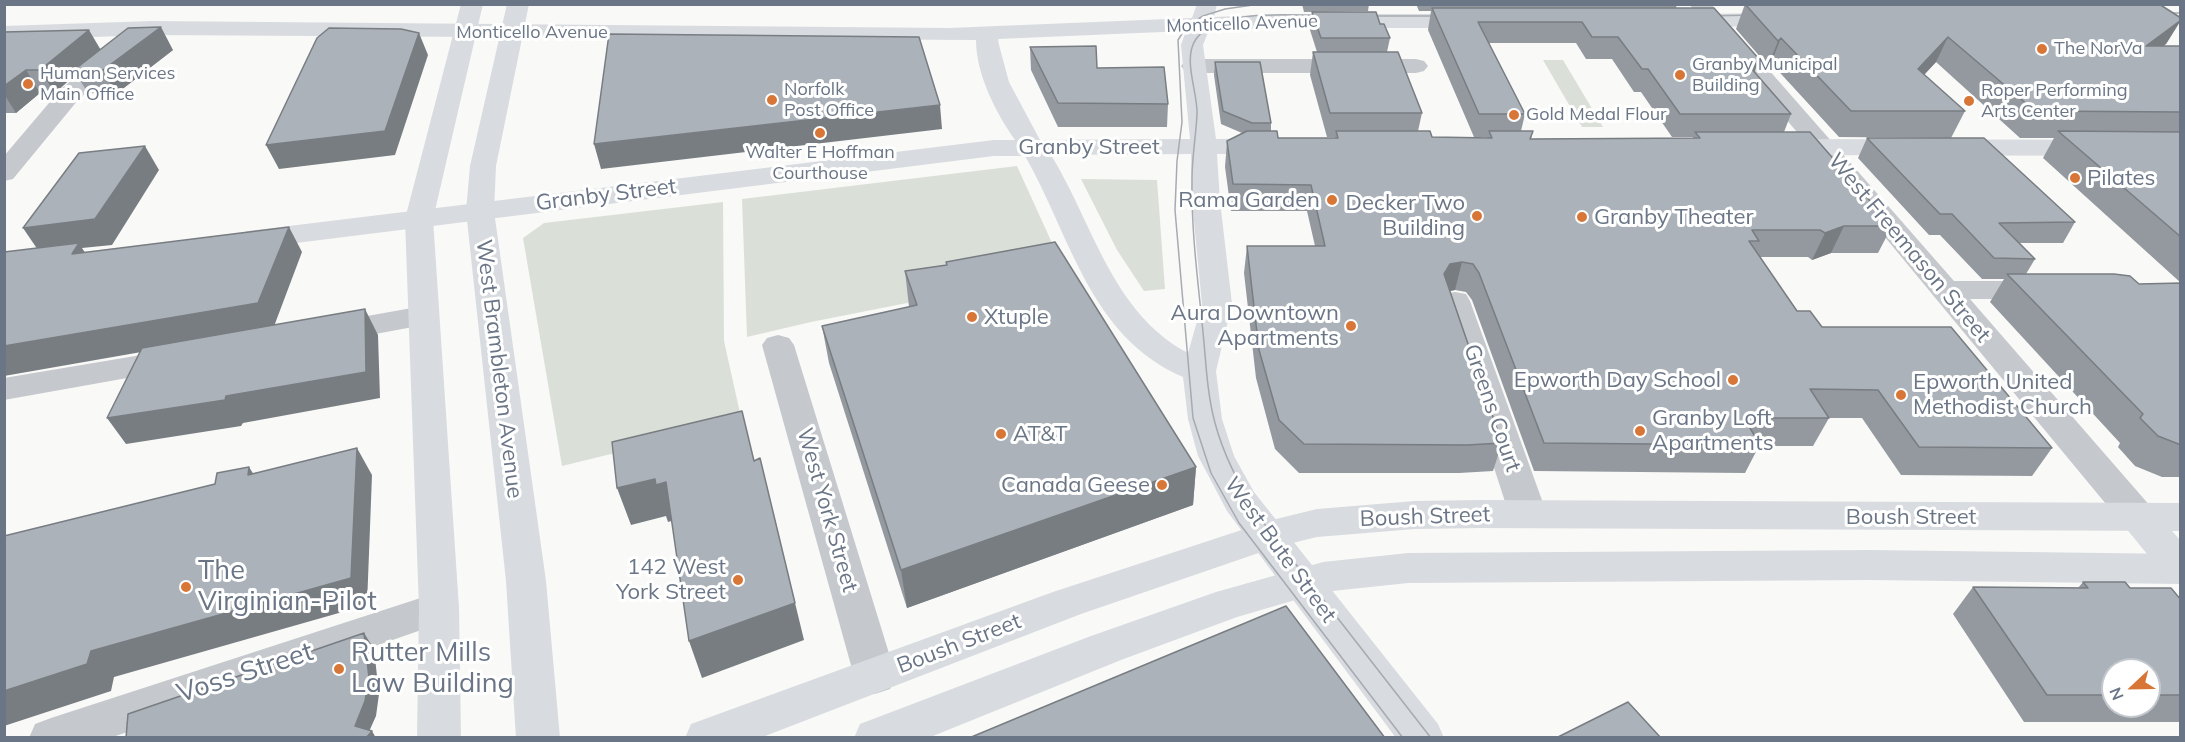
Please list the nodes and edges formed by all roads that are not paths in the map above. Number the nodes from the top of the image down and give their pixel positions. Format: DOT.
graph roads {
  1 [pos="1193,12"];
  2 [pos="1706,13"];
  3 [pos="468,19"];
  4 [pos="514,19"];
  5 [pos="1799,20"];
  6 [pos="1496,21"];
  7 [pos="1657,21"];
  8 [pos="152,28"];
  9 [pos="4,33"];
  10 [pos="987,34"];
  11 [pos="1193,66"];
  12 [pos="1416,66"];
  13 [pos="1288,146"];
  14 [pos="1204,147"];
  15 [pos="1755,147"];
  16 [pos="1824,147"];
  17 [pos="1032,148"];
  18 [pos="2181,148"];
  19 [pos="4,173"];
  20 [pos="480,211"];
  21 [pos="418,219"];
  22 [pos="225,242"];
  23 [pos="1946,290"];
  24 [pos="2072,291"];
  25 [pos="1455,301"];
  26 [pos="423,316"];
  27 [pos="299,338"];
  28 [pos="778,345"];
  29 [pos="206,354"];
  30 [pos="1199,371"];
  31 [pos="4,389"];
  32 [pos="1528,514"];
  33 [pos="2138,517"];
  34 [pos="2181,517"];
  35 [pos="1266,536"];
  36 [pos="2181,568"];
  37 [pos="1302,582"];
  38 [pos="439,608"];
  39 [pos="875,676"];
  40 [pos="918,728"];
  41 [pos="51,738"];
  42 [pos="439,738"];
  43 [pos="538,738"];
  44 [pos="706,738"];
  45 [pos="876,738"];
  46 [pos="1422,738"];
  1 -- 6 [label="main road, Monticello Avenue"];
  1 -- 10 [label="main road, Monticello Avenue"];
  1 -- 11 [label="main road"];
  2 -- 5 [label="main road"];
  2 -- 7 [label="main road"];
  2 -- 16 [label="street, West Freemason Street"];
  3 -- 4 [label="main road, Monticello Avenue"];
  3 -- 8 [label="main road, Monticello Avenue"];
  3 -- 21 [label="main road"];
  4 -- 10 [label="main road, Monticello Avenue"];
  4 -- 20 [label="main road, West Brambleton Avenue"];
  8 -- 9 [label="main road, Monticello Avenue"];
  8 -- 19 [label="street"];
  10 -- 17 [label="main road"];
  11 -- 12 [label="street"];
  11 -- 14 [label="main road"];
  13 -- 14 [label="main road, Granby Street"];
  14 -- 17 [label="main road, Granby Street"];
  14 -- 30 [label="main road"];
  15 -- 16 [label="main road"];
  16 -- 18 [label="main road"];
  16 -- 23 [label="street, West Freemason Street"];
  17 -- 20 [label="main road, Granby Street"];
  17 -- 30 [label="main road"];
  20 -- 21 [label="main road, Granby Street"];
  20 -- 43 [label="main road, West Brambleton Avenue"];
  21 -- 22 [label="main road, Granby Street"];
  21 -- 26 [label="main road"];
  23 -- 24 [label="street"];
  23 -- 33 [label="street, West Freemason Street"];
  25 -- 32 [label="street, Greens Court"];
  26 -- 27 [label="street"];
  26 -- 38 [label="main road"];
  28 -- 39 [label="street, West York Street"];
  29 -- 31 [label="street"];
  30 -- 35 [label="main road, West Bute Street"];
  32 -- 33 [label="main road, Boush Street"];
  32 -- 35 [label="main road, Boush Street"];
  33 -- 34 [label="main road, Boush Street"];
  33 -- 36 [label="main road, West Freemason Street"];
  35 -- 37 [label="main road, West Bute Street"];
  35 -- 39 [label="main road, Boush Street"];
  36 -- 37 [label="main road"];
  37 -- 40 [label="main road"];
  37 -- 46 [label="main road, West Bute Street"];
  38 -- 41 [label="street, Voss Street"];
  38 -- 42 [label="main road"];
  39 -- 44 [label="main road, Boush Street"];
  40 -- 45 [label="main road"];
}
